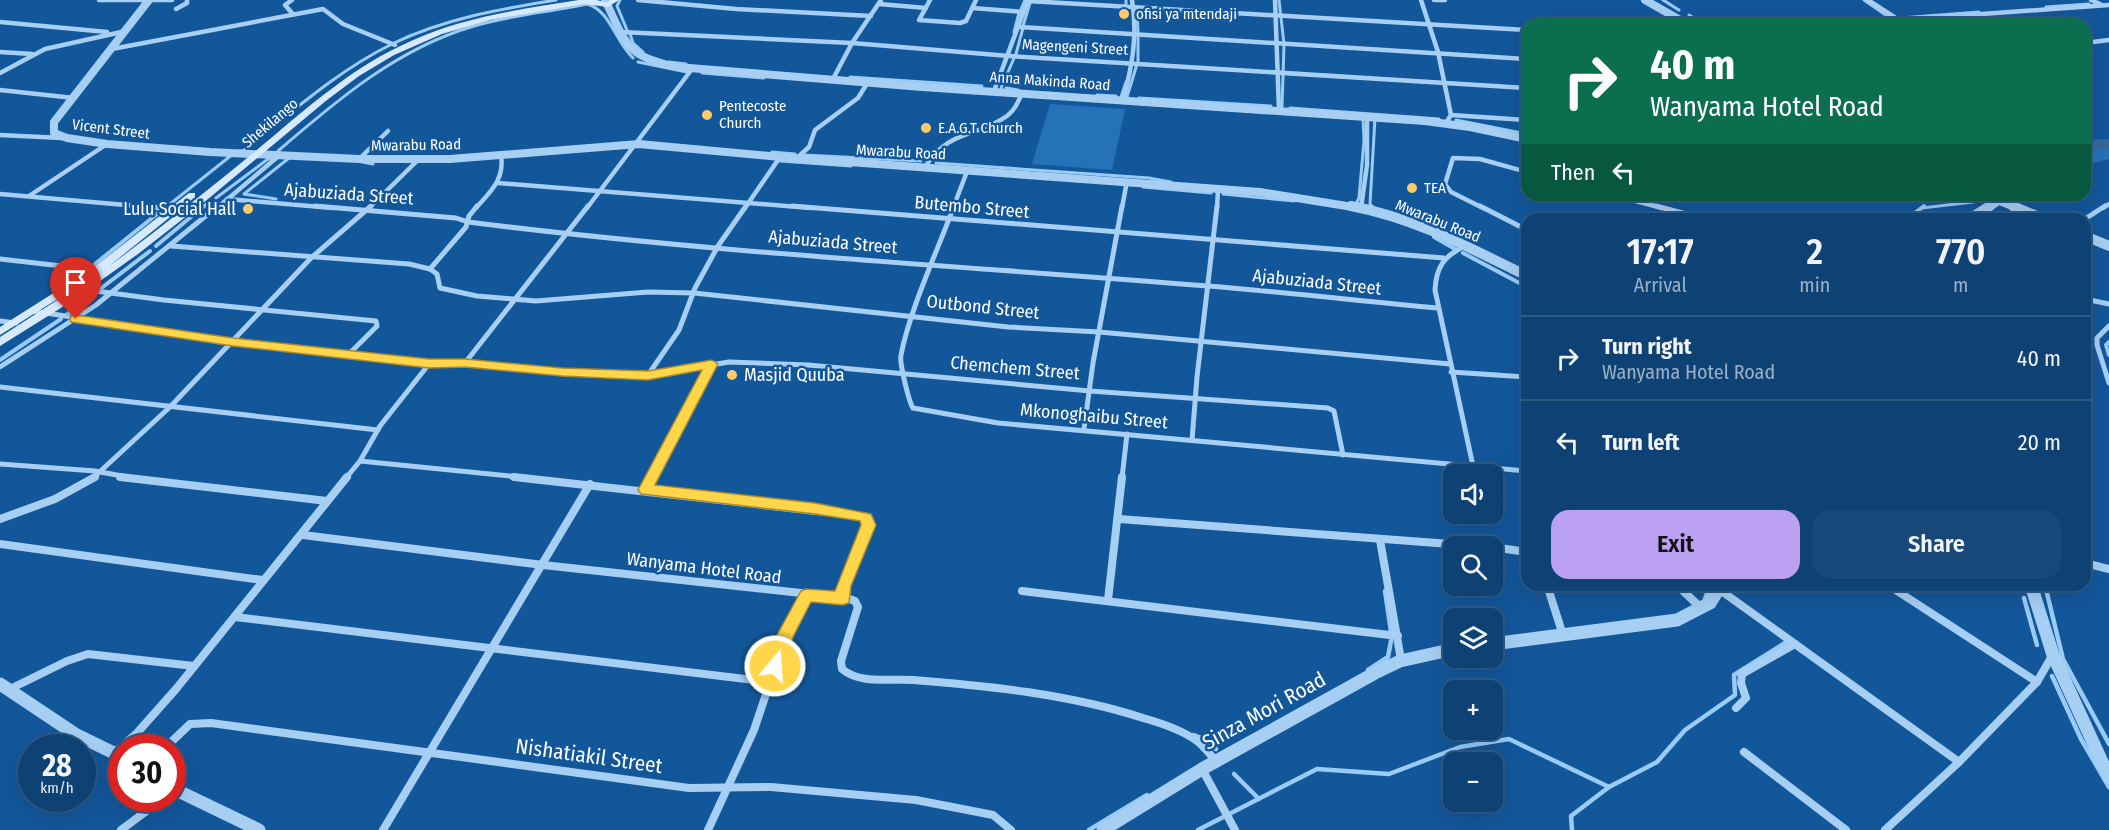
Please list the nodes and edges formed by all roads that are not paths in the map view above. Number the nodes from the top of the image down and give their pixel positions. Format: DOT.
graph roads {
  1 [pos="99,0"];
  2 [pos="148,0"];
  3 [pos="172,0"];
  4 [pos="188,0"];
  5 [pos="292,0"];
  6 [pos="565,0"];
  7 [pos="615,0"];
  8 [pos="638,0"];
  9 [pos="930,0"];
  10 [pos="976,0"];
  11 [pos="1132,0"];
  12 [pos="1275,0"];
  13 [pos="1421,0"];
  14 [pos="1434,0"];
  15 [pos="1445,0"];
  16 [pos="1645,0"];
  17 [pos="1868,0"];
  18 [pos="2091,0"];
  19 [pos="588,1"];
  20 [pos="1028,1"];
  21 [pos="880,2"];
  22 [pos="607,3"];
  23 [pos="2109,5"];
  24 [pos="2102,6"];
  25 [pos="926,8"];
  26 [pos="972,8"];
  27 [pos="1134,8"];
  28 [pos="176,9"];
  29 [pos="1024,12"];
  30 [pos="292,13"];
  31 [pos="871,16"];
  32 [pos="1276,16"];
  33 [pos="1676,18"];
  34 [pos="1895,18"];
  35 [pos="1927,18"];
  36 [pos="0,22"];
  37 [pos="1429,25"];
  38 [pos="1020,27"];
  39 [pos="1521,30"];
  40 [pos="126,31"];
  41 [pos="621,32"];
  42 [pos="113,33"];
  43 [pos="1135,33"];
  44 [pos="2109,40"];
  45 [pos="2091,42"];
  46 [pos="852,43"];
  47 [pos="1276,43"];
  48 [pos="395,45"];
  49 [pos="112,49"];
  50 [pos="0,52"];
  51 [pos="1438,52"];
  52 [pos="32,54"];
  53 [pos="1009,56"];
  54 [pos="1521,59"];
  55 [pos="1134,62"];
  56 [pos="692,69"];
  57 [pos="0,73"];
  58 [pos="1278,73"];
  59 [pos="833,79"];
  60 [pos="868,82"];
  61 [pos="1444,82"];
  62 [pos="1521,88"];
  63 [pos="0,90"];
  64 [pos="994,91"];
  65 [pos="1022,93"];
  66 [pos="74,98"];
  67 [pos="1123,100"];
  68 [pos="1279,110"];
  69 [pos="1451,115"];
  70 [pos="1367,116"];
  71 [pos="1521,120"];
  72 [pos="1446,123"];
  73 [pos="388,131"];
  74 [pos="1,136"];
  75 [pos="67,138"];
  76 [pos="1521,138"];
  77 [pos="107,144"];
  78 [pos="639,144"];
  79 [pos="246,153"];
  80 [pos="259,153"];
  81 [pos="281,153"];
  82 [pos="501,155"];
  83 [pos="780,157"];
  84 [pos="796,158"];
  85 [pos="359,159"];
  86 [pos="418,160"];
  87 [pos="925,167"];
  88 [pos="968,169"];
  89 [pos="1521,170"];
  90 [pos="1127,181"];
  91 [pos="498,183"];
  92 [pos="1218,190"];
  93 [pos="600,191"];
  94 [pos="0,194"];
  95 [pos="28,197"];
  96 [pos="227,199"];
  97 [pos="1636,201"];
  98 [pos="1999,201"];
  99 [pos="748,204"];
  100 [pos="2109,204"];
  101 [pos="1361,208"];
  102 [pos="173,210"];
  103 [pos="367,210"];
  104 [pos="1682,213"];
  105 [pos="1979,213"];
  106 [pos="2029,213"];
  107 [pos="2091,215"];
  108 [pos="950,218"];
  109 [pos="468,222"];
  110 [pos="1521,227"];
  111 [pos="1117,233"];
  112 [pos="564,234"];
  113 [pos="2091,238"];
  114 [pos="1215,240"];
  115 [pos="171,246"];
  116 [pos="718,246"];
  117 [pos="1466,246"];
  118 [pos="2109,246"];
  119 [pos="311,258"];
  120 [pos="1444,258"];
  121 [pos="0,259"];
  122 [pos="932,266"];
  123 [pos="430,269"];
  124 [pos="97,270"];
  125 [pos="1521,273"];
  126 [pos="1109,279"];
  127 [pos="1209,286"];
  128 [pos="70,288"];
  129 [pos="84,289"];
  130 [pos="694,293"];
  131 [pos="111,294"];
  132 [pos="513,300"];
  133 [pos="2091,300"];
  134 [pos="2109,304"];
  135 [pos="1437,308"];
  136 [pos="262,309"];
  137 [pos="33,312"];
  138 [pos="46,314"];
  139 [pos="913,315"];
  140 [pos="76,319"];
  141 [pos="0,321"];
  142 [pos="16,323"];
  143 [pos="2109,326"];
  144 [pos="0,332"];
  145 [pos="1099,332"];
  146 [pos="1201,341"];
  147 [pos="0,342"];
  148 [pos="233,342"];
  149 [pos="350,353"];
  150 [pos="465,363"];
  151 [pos="1450,363"];
  152 [pos="429,364"];
  153 [pos="712,364"];
  154 [pos="0,367"];
  155 [pos="1451,372"];
  156 [pos="901,373"];
  157 [pos="648,375"];
  158 [pos="1521,377"];
  159 [pos="2109,383"];
  160 [pos="0,387"];
  161 [pos="1090,391"];
  162 [pos="1194,398"];
  163 [pos="171,406"];
  164 [pos="1084,429"];
  165 [pos="378,430"];
  166 [pos="1127,434"];
  167 [pos="1192,441"];
  168 [pos="1342,455"];
  169 [pos="360,461"];
  170 [pos="0,464"];
  171 [pos="1449,464"];
  172 [pos="1473,464"];
  173 [pos="1503,469"];
  174 [pos="1521,470"];
  175 [pos="101,473"];
  176 [pos="590,484"];
  177 [pos="646,490"];
  178 [pos="327,501"];
  179 [pos="0,519"];
  180 [pos="1119,519"];
  181 [pos="303,535"];
  182 [pos="1380,540"];
  183 [pos="1443,543"];
  184 [pos="0,544"];
  185 [pos="1503,549"];
  186 [pos="1521,551"];
  187 [pos="2091,564"];
  188 [pos="543,565"];
  189 [pos="2109,569"];
  190 [pos="262,580"];
  191 [pos="1022,591"];
  192 [pos="1549,591"];
  193 [pos="1683,591"];
  194 [pos="1718,591"];
  195 [pos="1724,591"];
  196 [pos="1897,591"];
  197 [pos="2033,591"];
  198 [pos="806,595"];
  199 [pos="843,598"];
  200 [pos="1108,600"];
  201 [pos="1703,611"];
  202 [pos="235,617"];
  203 [pos="1566,635"];
  204 [pos="1398,636"];
  205 [pos="1503,643"];
  206 [pos="1795,644"];
  207 [pos="492,648"];
  208 [pos="1443,651"];
  209 [pos="2053,655"];
  210 [pos="1400,661"];
  211 [pos="194,666"];
  212 [pos="770,682"];
  213 [pos="2037,682"];
  214 [pos="5,687"];
  215 [pos="1736,708"];
  216 [pos="136,734"];
  217 [pos="180,734"];
  218 [pos="108,751"];
  219 [pos="1744,752"];
  220 [pos="431,753"];
  221 [pos="1216,761"];
  222 [pos="1959,762"];
  223 [pos="1202,769"];
  224 [pos="2109,777"];
  225 [pos="726,788"];
  226 [pos="186,798"];
  227 [pos="145,812"];
  228 [pos="121,830"];
  229 [pos="259,830"];
  230 [pos="383,830"];
  231 [pos="708,830"];
  232 [pos="1011,830"];
  233 [pos="1103,830"];
  234 [pos="1235,830"];
  235 [pos="1846,830"];
  236 [pos="1885,830"];
  1 -- 2 [label="street"];
  2 -- 3 [label="street"];
  2 -- 40 [label="street, Vicent Street"];
  4 -- 28 [label="street"];
  5 -- 30 [label="street"];
  6 -- 48 [label="main road, Shekilango"];
  7 -- 22 [label="main road"];
  8 -- 31 [label="street"];
  9 -- 25 [label="street"];
  10 -- 26 [label="street"];
  11 -- 27 [label="street"];
  12 -- 32 [label="street"];
  13 -- 37 [label="street"];
  14 -- 15 [label="street"];
  16 -- 33 [label="street"];
  17 -- 34 [label="street"];
  18 -- 24 [label="street"];
  19 -- 22 [label="main road, Shekilango"];
  19 -- 80 [label="main road, Shekilango"];
  20 -- 27 [label="street"];
  20 -- 29 [label="street"];
  21 -- 25 [label="street"];
  21 -- 31 [label="street"];
  22 -- 41 [label="street, Anna Makinda Road"];
  23 -- 24 [label="street"];
  24 -- 35 [label="street"];
  25 -- 26 [label="street"];
  26 -- 29 [label="street"];
  27 -- 32 [label="street"];
  27 -- 43 [label="street"];
  29 -- 38 [label="street"];
  30 -- 48 [label="street"];
  30 -- 49 [label="street"];
  31 -- 46 [label="street"];
  32 -- 37 [label="street"];
  32 -- 47 [label="street"];
  36 -- 42 [label="street"];
  37 -- 39 [label="street"];
  37 -- 51 [label="street"];
  38 -- 43 [label="street"];
  38 -- 53 [label="street"];
  40 -- 42 [label="street"];
  40 -- 49 [label="street, Vicent Street"];
  41 -- 46 [label="street, Magengeni Street"];
  41 -- 56 [label="street, Anna Makinda Road"];
  42 -- 52 [label="street"];
  43 -- 47 [label="street"];
  43 -- 55 [label="street"];
  44 -- 45 [label="street"];
  46 -- 53 [label="street, Magengeni Street"];
  46 -- 59 [label="street"];
  47 -- 51 [label="street"];
  47 -- 58 [label="street"];
  48 -- 79 [label="main road, Shekilango"];
  49 -- 66 [label="street, Vicent Street"];
  50 -- 52 [label="street"];
  51 -- 54 [label="street"];
  51 -- 61 [label="street"];
  52 -- 57 [label="street"];
  53 -- 55 [label="street, Magengeni Street"];
  53 -- 64 [label="street"];
  55 -- 58 [label="street, Magengeni Street"];
  55 -- 67 [label="street"];
  56 -- 59 [label="street, Anna Makinda Road"];
  56 -- 78 [label="street"];
  58 -- 61 [label="street, Magengeni Street"];
  58 -- 68 [label="street"];
  59 -- 60 [label="street, Anna Makinda Road"];
  60 -- 64 [label="street, Anna Makinda Road"];
  60 -- 84 [label="street"];
  61 -- 62 [label="street, Magengeni Street"];
  61 -- 69 [label="street"];
  63 -- 66 [label="street"];
  64 -- 65 [label="street, Anna Makinda Road"];
  65 -- 67 [label="street, Anna Makinda Road"];
  65 -- 87 [label="street"];
  66 -- 75 [label="street, Vicent Street"];
  67 -- 68 [label="street, Anna Makinda Road"];
  68 -- 70 [label="street, Anna Makinda Road"];
  69 -- 71 [label="street"];
  69 -- 72 [label="street"];
  70 -- 72 [label="street, Anna Makinda Road"];
  70 -- 101 [label="street"];
  72 -- 76 [label="street, Anna Makinda Road"];
  73 -- 85 [label="street"];
  74 -- 75 [label="street"];
  75 -- 77 [label="street, Vicent Street"];
  77 -- 79 [label="street, Vicent Street"];
  77 -- 95 [label="street"];
  78 -- 82 [label="street, Mwarabu Road"];
  78 -- 83 [label="street, Mwarabu Road"];
  78 -- 93 [label="street"];
  79 -- 80 [label="street, Vicent Street"];
  79 -- 102 [label="main road, Shekilango"];
  80 -- 81 [label="street, Mwarabu Road"];
  80 -- 129 [label="main road, Shekilango"];
  81 -- 85 [label="street, Mwarabu Road"];
  81 -- 96 [label="street"];
  82 -- 86 [label="street, Mwarabu Road"];
  82 -- 91 [label="street"];
  83 -- 84 [label="street, Mwarabu Road"];
  83 -- 99 [label="street"];
  84 -- 87 [label="street, Mwarabu Road"];
  85 -- 86 [label="street, Mwarabu Road"];
  86 -- 103 [label="street"];
  87 -- 88 [label="street, Mwarabu Road"];
  88 -- 90 [label="street, Mwarabu Road"];
  88 -- 108 [label="street, Mkonoghaibu Street"];
  89 -- 110 [label="street"];
  90 -- 92 [label="street, Mwarabu Road"];
  90 -- 111 [label="street"];
  91 -- 93 [label="street, Butembo Street"];
  91 -- 109 [label="street"];
  92 -- 101 [label="street, Mwarabu Road"];
  92 -- 114 [label="street"];
  93 -- 99 [label="street, Butembo Street"];
  93 -- 112 [label="street"];
  94 -- 95 [label="street"];
  95 -- 102 [label="street"];
  96 -- 103 [label="street, Ajabuziada Street"];
  96 -- 115 [label="street"];
  97 -- 104 [label="street"];
  98 -- 105 [label="street"];
  98 -- 106 [label="street"];
  99 -- 108 [label="street, Butembo Street"];
  99 -- 116 [label="street"];
  100 -- 107 [label="street"];
  101 -- 117 [label="street, Mwarabu Road"];
  102 -- 124 [label="main road, Shekilango"];
  103 -- 109 [label="street, Ajabuziada Street"];
  103 -- 119 [label="street"];
  108 -- 111 [label="street, Butembo Street"];
  108 -- 122 [label="street, Mkonoghaibu Street"];
  109 -- 112 [label="street, Ajabuziada Street"];
  109 -- 123 [label="street"];
  111 -- 114 [label="street, Butembo Street"];
  111 -- 126 [label="street"];
  112 -- 116 [label="street, Ajabuziada Street"];
  112 -- 132 [label="street"];
  113 -- 118 [label="street"];
  114 -- 120 [label="street, Butembo Street"];
  114 -- 127 [label="street"];
  115 -- 119 [label="street"];
  115 -- 131 [label="street"];
  116 -- 122 [label="street, Ajabuziada Street"];
  116 -- 130 [label="street"];
  117 -- 120 [label="street"];
  117 -- 125 [label="street, Mwarabu Road"];
  119 -- 123 [label="street"];
  119 -- 136 [label="street"];
  120 -- 135 [label="street"];
  121 -- 124 [label="street"];
  122 -- 126 [label="street, Ajabuziada Street"];
  122 -- 139 [label="street, Mkonoghaibu Street"];
  123 -- 132 [label="street, Outbond Street"];
  124 -- 128 [label="main road, Shekilango"];
  126 -- 127 [label="street, Ajabuziada Street"];
  126 -- 145 [label="street"];
  127 -- 135 [label="street, Ajabuziada Street"];
  127 -- 146 [label="street"];
  128 -- 129 [label="street"];
  128 -- 137 [label="main road, Shekilango"];
  129 -- 131 [label="street"];
  129 -- 138 [label="main road, Shekilango"];
  130 -- 132 [label="street, Outbond Street"];
  130 -- 139 [label="street, Outbond Street"];
  130 -- 157 [label="street"];
  131 -- 136 [label="street"];
  131 -- 140 [label="street"];
  132 -- 150 [label="street"];
  133 -- 134 [label="street"];
  135 -- 151 [label="street"];
  136 -- 148 [label="street"];
  136 -- 149 [label="street"];
  137 -- 138 [label="street, Chemchem Street"];
  137 -- 142 [label="main road, Shekilango"];
  138 -- 140 [label="street, Chemchem Street"];
  138 -- 147 [label="main road, Shekilango"];
  139 -- 145 [label="street, Outbond Street"];
  139 -- 156 [label="street, Mkonoghaibu Street"];
  140 -- 148 [label="street, Chemchem Street"];
  140 -- 154 [label="street"];
  141 -- 142 [label="street"];
  142 -- 144 [label="main road, Shekilango"];
  143 -- 159 [label="street"];
  145 -- 146 [label="street, Outbond Street"];
  145 -- 161 [label="street"];
  146 -- 151 [label="street, Outbond Street"];
  146 -- 162 [label="street"];
  148 -- 149 [label="street, Chemchem Street"];
  148 -- 163 [label="street"];
  149 -- 152 [label="street, Chemchem Street"];
  150 -- 152 [label="street, Chemchem Street"];
  150 -- 157 [label="street, Chemchem Street"];
  151 -- 155 [label="street"];
  152 -- 165 [label="street"];
  153 -- 156 [label="street, Chemchem Street"];
  153 -- 157 [label="street, Chemchem Street"];
  153 -- 177 [label="street"];
  155 -- 158 [label="street"];
  155 -- 172 [label="street"];
  156 -- 161 [label="street, Chemchem Street"];
  156 -- 164 [label="street, Mkonoghaibu Street"];
  160 -- 163 [label="street"];
  161 -- 162 [label="street, Chemchem Street"];
  161 -- 164 [label="street"];
  162 -- 167 [label="street"];
  162 -- 168 [label="street, Chemchem Street"];
  163 -- 165 [label="street"];
  163 -- 175 [label="street"];
  164 -- 166 [label="street, Mkonoghaibu Street"];
  165 -- 169 [label="street"];
  166 -- 167 [label="street, Mkonoghaibu Street"];
  166 -- 180 [label="street"];
  167 -- 168 [label="street, Mkonoghaibu Street"];
  168 -- 171 [label="street, Mkonoghaibu Street"];
  169 -- 176 [label="street"];
  169 -- 178 [label="street"];
  170 -- 175 [label="street"];
  173 -- 174 [label="street, Mkonoghaibu Street"];
  175 -- 178 [label="street"];
  175 -- 179 [label="street"];
  176 -- 177 [label="street"];
  176 -- 188 [label="street"];
  177 -- 199 [label="street"];
  178 -- 181 [label="street"];
  180 -- 182 [label="street"];
  180 -- 200 [label="street"];
  181 -- 188 [label="street, Wanyama Hotel Road"];
  181 -- 190 [label="street"];
  182 -- 183 [label="street"];
  182 -- 204 [label="street"];
  184 -- 190 [label="street"];
  185 -- 186 [label="street"];
  187 -- 189 [label="street"];
  188 -- 198 [label="street, Wanyama Hotel Road"];
  188 -- 207 [label="street"];
  190 -- 202 [label="street"];
  191 -- 200 [label="street"];
  192 -- 203 [label="street"];
  193 -- 201 [label="street"];
  194 -- 201 [label="street"];
  195 -- 206 [label="street"];
  196 -- 213 [label="street"];
  197 -- 209 [label="street"];
  198 -- 199 [label="street, Wanyama Hotel Road"];
  198 -- 212 [label="street"];
  199 -- 221 [label="street"];
  200 -- 204 [label="street"];
  201 -- 203 [label="street"];
  202 -- 207 [label="street"];
  202 -- 211 [label="street"];
  203 -- 205 [label="street"];
  204 -- 210 [label="street"];
  206 -- 215 [label="street"];
  206 -- 222 [label="street"];
  207 -- 212 [label="street"];
  207 -- 220 [label="street"];
  208 -- 210 [label="street, Sinza Mori Road"];
  209 -- 213 [label="street"];
  209 -- 224 [label="street"];
  210 -- 221 [label="street, Sinza Mori Road"];
  211 -- 214 [label="street"];
  211 -- 216 [label="street"];
  212 -- 225 [label="street"];
  213 -- 222 [label="street"];
  214 -- 218 [label="street"];
  217 -- 220 [label="street, Nishatiakil Street"];
  219 -- 235 [label="street"];
  220 -- 225 [label="street, Nishatiakil Street"];
  220 -- 230 [label="street"];
  221 -- 223 [label="street, Sinza Mori Road"];
  222 -- 236 [label="street"];
  223 -- 233 [label="street, Sinza Mori Road"];
  223 -- 234 [label="street"];
  225 -- 231 [label="street"];
  225 -- 232 [label="street, Nishatiakil Street"];
  226 -- 229 [label="street"];
  227 -- 228 [label="street"];
}
